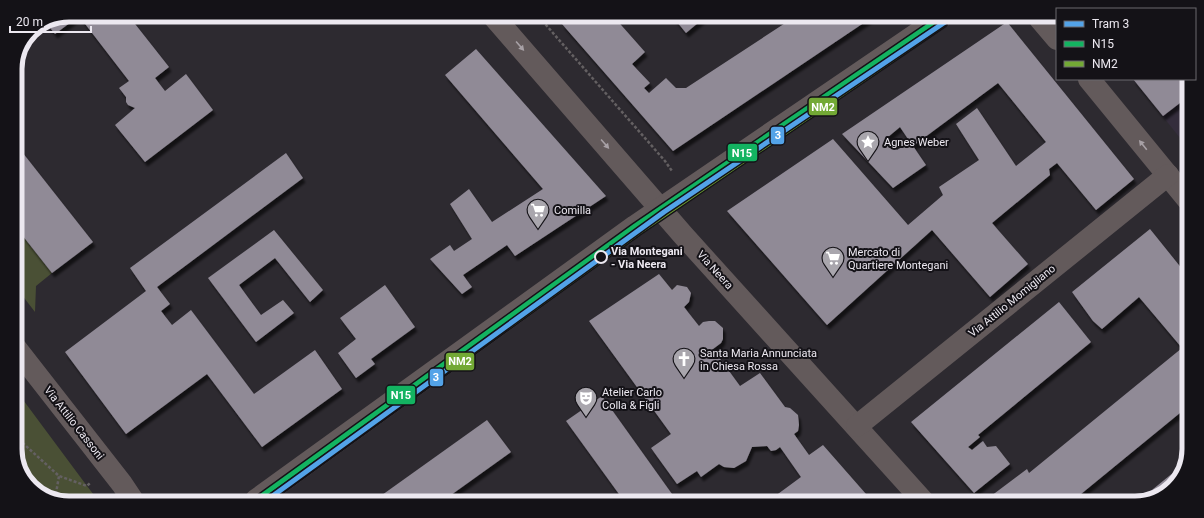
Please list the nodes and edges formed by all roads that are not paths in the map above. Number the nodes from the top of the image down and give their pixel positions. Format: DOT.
graph roads {
  1 [pos="498,22"];
  2 [pos="934,22"];
  3 [pos="1043,22"];
  4 [pos="1056,38"];
  5 [pos="1090,80"];
  6 [pos="1168,175"];
  7 [pos="1182,192"];
  8 [pos="661,208"];
  9 [pos="22,356"];
  10 [pos="857,426"];
  11 [pos="130,496"];
  12 [pos="262,496"];
  13 [pos="919,496"];
  1 -- 8 [label="street, Via Neera, one-way"];
  2 -- 8 [label="street"];
  3 -- 4 [label="street"];
  6 -- 5 [label="street, one-way"];
  6 -- 7 [label="street"];
  6 -- 10 [label="street, Via Attilio Momigliano"];
  8 -- 10 [label="street, Via Neera"];
  8 -- 12 [label="street"];
  9 -- 11 [label="street, Via Attilio Cassoni"];
  10 -- 13 [label="street, Via Neera"];
}
